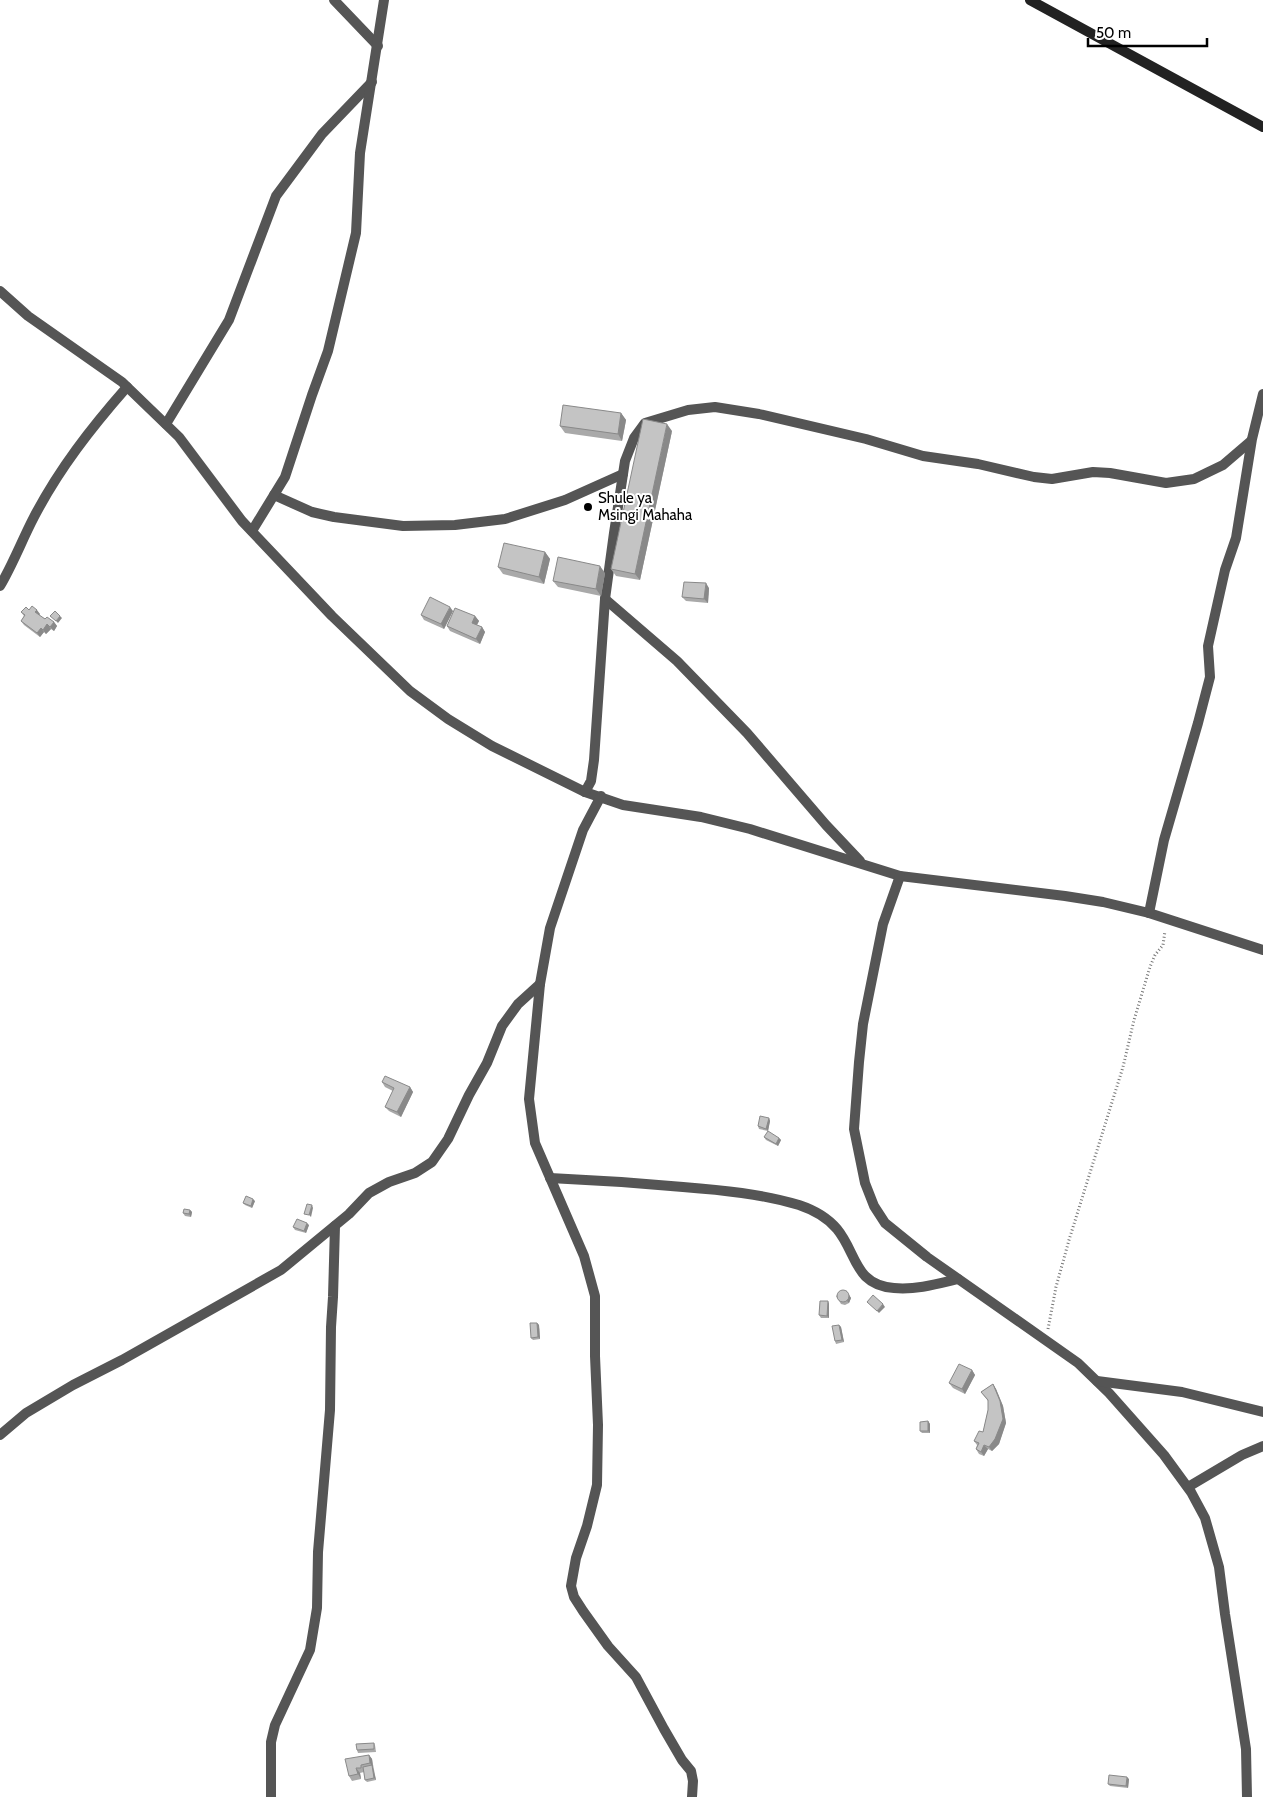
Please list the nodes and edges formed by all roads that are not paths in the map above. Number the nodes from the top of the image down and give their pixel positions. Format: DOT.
graph roads {
  1 [pos="334,0"];
  2 [pos="384,0"];
  3 [pos="1030,0"];
  4 [pos="378,46"];
  5 [pos="372,82"];
  6 [pos="1263,127"];
  7 [pos="0,291"];
  8 [pos="127,387"];
  9 [pos="1263,394"];
  10 [pos="166,424"];
  11 [pos="1263,428"];
  12 [pos="1252,437"];
  13 [pos="623,474"];
  14 [pos="274,495"];
  15 [pos="252,531"];
  16 [pos="0,586"];
  17 [pos="604,599"];
  18 [pos="585,792"];
  19 [pos="601,796"];
  20 [pos="861,863"];
  21 [pos="900,876"];
  22 [pos="1149,913"];
  23 [pos="1263,950"];
  24 [pos="540,984"];
  25 [pos="550,1178"];
  26 [pos="335,1226"];
  27 [pos="958,1279"];
  28 [pos="1096,1381"];
  29 [pos="1263,1412"];
  30 [pos="0,1435"];
  31 [pos="1263,1446"];
  32 [pos="1188,1487"];
  33 [pos="271,1797"];
  34 [pos="692,1797"];
  35 [pos="1246,1797"];
  1 -- 4 [label="street"];
  2 -- 4 [label="street"];
  3 -- 6 [label="main road"];
  4 -- 5 [label="street"];
  5 -- 10 [label="street"];
  5 -- 14 [label="street"];
  7 -- 8 [label="street"];
  8 -- 10 [label="street"];
  8 -- 16 [label="street"];
  9 -- 12 [label="street"];
  10 -- 15 [label="street"];
  11 -- 12 [label="street"];
  12 -- 13 [label="street"];
  12 -- 22 [label="street"];
  13 -- 14 [label="street"];
  13 -- 17 [label="street"];
  14 -- 15 [label="street"];
  15 -- 18 [label="street"];
  17 -- 18 [label="street"];
  17 -- 20 [label="street"];
  18 -- 19 [label="street"];
  19 -- 20 [label="street"];
  19 -- 24 [label="street"];
  20 -- 21 [label="street"];
  21 -- 22 [label="street"];
  21 -- 27 [label="street"];
  22 -- 23 [label="street"];
  24 -- 25 [label="street"];
  24 -- 26 [label="street"];
  25 -- 27 [label="street"];
  25 -- 34 [label="street"];
  26 -- 30 [label="street"];
  26 -- 33 [label="street"];
  27 -- 28 [label="street"];
  28 -- 29 [label="street"];
  28 -- 32 [label="street"];
  31 -- 32 [label="street"];
  32 -- 35 [label="street"];
}
